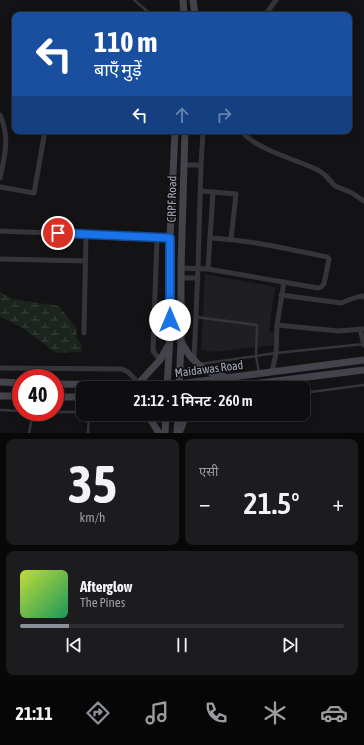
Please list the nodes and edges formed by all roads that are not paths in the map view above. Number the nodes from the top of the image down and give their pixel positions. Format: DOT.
graph roads {
  1 [pos="134,0"];
  2 [pos="183,0"];
  3 [pos="193,0"];
  4 [pos="276,0"];
  5 [pos="148,12"];
  6 [pos="184,12"];
  7 [pos="195,12"];
  8 [pos="267,12"];
  9 [pos="0,115"];
  10 [pos="44,134"];
  11 [pos="175,134"];
  12 [pos="185,134"];
  13 [pos="203,134"];
  14 [pos="244,134"];
  15 [pos="184,165"];
  16 [pos="201,165"];
  17 [pos="0,178"];
  18 [pos="0,187"];
  19 [pos="200,191"];
  20 [pos="213,192"];
  21 [pos="364,201"];
  22 [pos="0,231"];
  23 [pos="86,234"];
  24 [pos="157,237"];
  25 [pos="170,237"];
  26 [pos="182,237"];
  27 [pos="210,238"];
  28 [pos="231,239"];
  29 [pos="0,259"];
  30 [pos="86,261"];
  31 [pos="181,268"];
  32 [pos="198,268"];
  33 [pos="208,269"];
  34 [pos="181,278"];
  35 [pos="198,278"];
  36 [pos="284,282"];
  37 [pos="282,295"];
  38 [pos="364,298"];
  39 [pos="196,317"];
  40 [pos="277,325"];
  41 [pos="362,329"];
  42 [pos="84,333"];
  43 [pos="182,343"];
  44 [pos="169,344"];
  45 [pos="364,344"];
  46 [pos="276,353"];
  47 [pos="256,356"];
  48 [pos="160,360"];
  49 [pos="364,360"];
  50 [pos="196,362"];
  51 [pos="0,368"];
  52 [pos="364,370"];
  53 [pos="272,372"];
  54 [pos="259,373"];
  55 [pos="232,377"];
  56 [pos="136,381"];
  57 [pos="141,381"];
  58 [pos="167,381"];
  59 [pos="179,381"];
  60 [pos="208,381"];
  61 [pos="277,381"];
  62 [pos="0,382"];
  63 [pos="12,383"];
  64 [pos="64,384"];
  65 [pos="76,384"];
  66 [pos="364,386"];
  67 [pos="310,392"];
  68 [pos="0,396"];
  69 [pos="12,396"];
  70 [pos="64,397"];
  71 [pos="76,398"];
  72 [pos="0,410"];
  73 [pos="12,411"];
  74 [pos="64,412"];
  75 [pos="76,412"];
  76 [pos="31,421"];
  77 [pos="89,421"];
  78 [pos="151,421"];
  79 [pos="166,421"];
  80 [pos="178,421"];
  81 [pos="184,421"];
  82 [pos="29,433"];
  83 [pos="88,433"];
  84 [pos="159,433"];
  85 [pos="165,433"];
  86 [pos="178,433"];
  1 -- 5 [label="lane"];
  2 -- 6 [label="street"];
  3 -- 7 [label="street"];
  4 -- 8 [label="street"];
  9 -- 17 [label="street"];
  10 -- 18 [label="street"];
  11 -- 25 [label="street"];
  12 -- 15 [label="street, CRPF Road"];
  13 -- 16 [label="street"];
  14 -- 21 [label="street"];
  15 -- 16 [label="street"];
  15 -- 26 [label="street, CRPF Road"];
  16 -- 19 [label="street"];
  19 -- 20 [label="street"];
  19 -- 32 [label="street"];
  20 -- 27 [label="street"];
  20 -- 28 [label="street"];
  22 -- 23 [label="street"];
  23 -- 24 [label="street"];
  23 -- 30 [label="street"];
  24 -- 25 [label="street"];
  24 -- 48 [label="street"];
  25 -- 26 [label="street"];
  25 -- 44 [label="street"];
  26 -- 31 [label="street, CRPF Road"];
  27 -- 28 [label="street"];
  27 -- 33 [label="street"];
  28 -- 36 [label="street"];
  29 -- 30 [label="street"];
  30 -- 42 [label="street"];
  31 -- 32 [label="street"];
  31 -- 34 [label="street, CRPF Road"];
  32 -- 33 [label="street"];
  32 -- 35 [label="street"];
  33 -- 36 [label="street"];
  34 -- 35 [label="street"];
  34 -- 43 [label="street, CRPF Road"];
  35 -- 39 [label="street"];
  36 -- 37 [label="street"];
  37 -- 38 [label="street"];
  37 -- 40 [label="street"];
  39 -- 47 [label="lane"];
  39 -- 50 [label="street"];
  40 -- 41 [label="street"];
  40 -- 46 [label="street"];
  41 -- 45 [label="street"];
  43 -- 50 [label="street"];
  43 -- 59 [label="street, CRPF Road"];
  44 -- 48 [label="street"];
  44 -- 58 [label="street"];
  45 -- 46 [label="lane"];
  46 -- 47 [label="lane"];
  46 -- 53 [label="street"];
  47 -- 50 [label="lane"];
  47 -- 54 [label="lane"];
  48 -- 57 [label="street"];
  49 -- 53 [label="street, Maidawas Road"];
  50 -- 55 [label="street"];
  51 -- 56 [label="street"];
  52 -- 61 [label="street, Maidawas Road"];
  53 -- 54 [label="street, Maidawas Road"];
  54 -- 55 [label="street, Maidawas Road"];
  55 -- 60 [label="street, Maidawas Road"];
  62 -- 63 [label="street"];
  64 -- 65 [label="street, Maidawas Road"];
  66 -- 67 [label="lane"];
  68 -- 69 [label="street"];
  70 -- 71 [label="street"];
  72 -- 73 [label="lane"];
  74 -- 75 [label="lane"];
  76 -- 82 [label="lane"];
  77 -- 83 [label="lane"];
  78 -- 84 [label="street"];
  79 -- 85 [label="street"];
  80 -- 86 [label="street"];
  81 -- 86 [label="street"];
}
